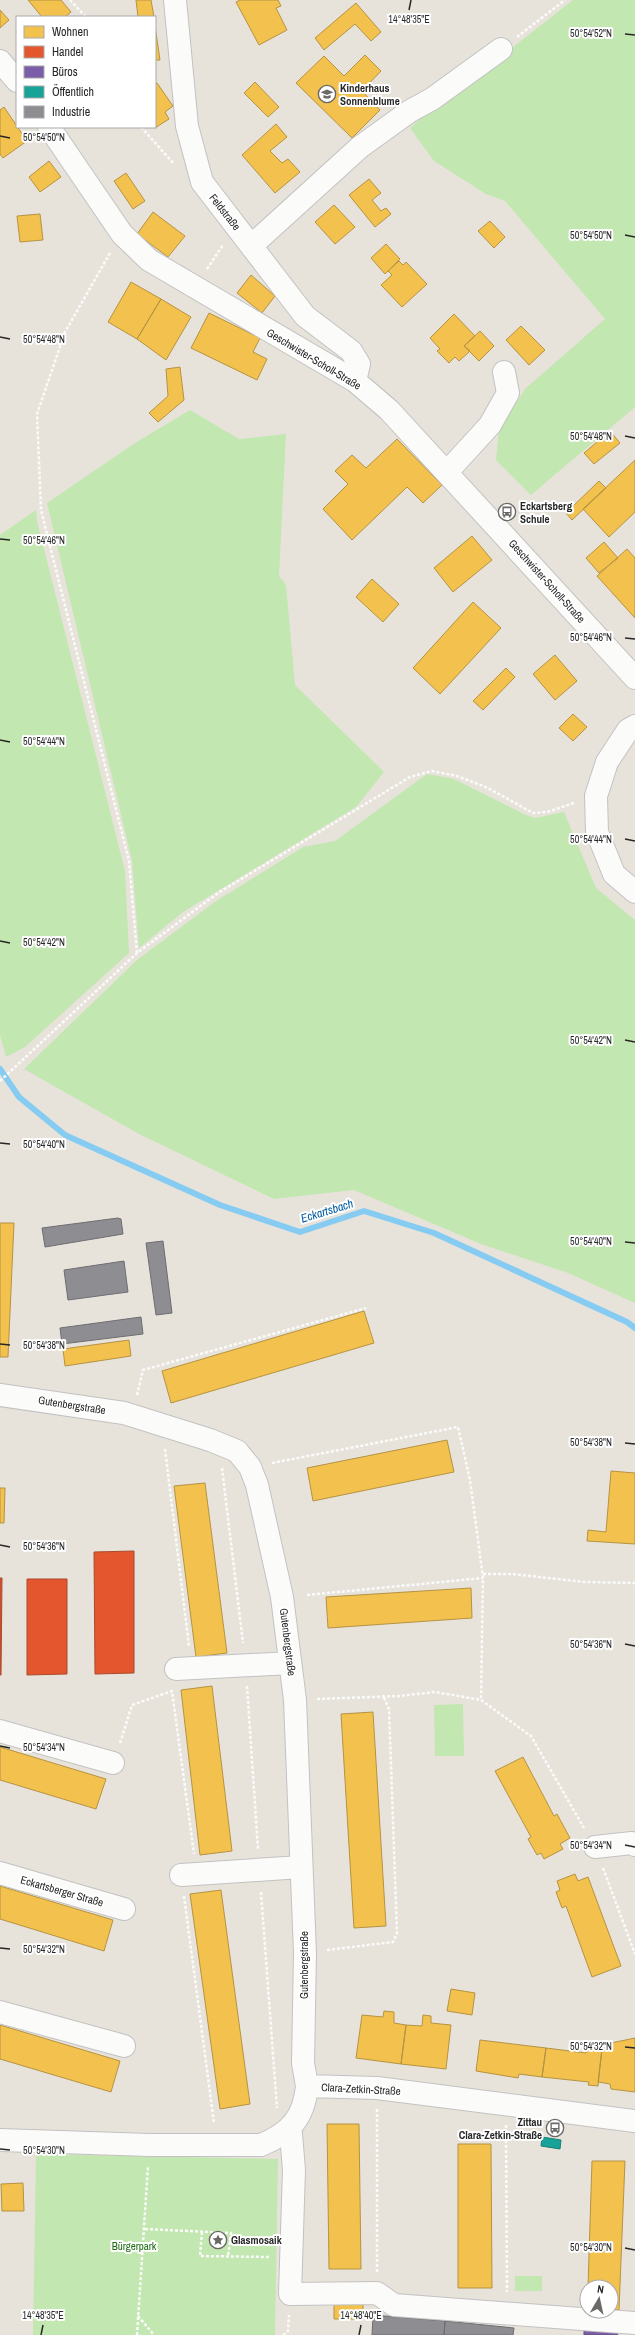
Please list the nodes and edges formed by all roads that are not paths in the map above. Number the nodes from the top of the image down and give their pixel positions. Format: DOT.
graph roads {
  1 [pos="175,0"];
  2 [pos="501,49"];
  3 [pos="0,61"];
  4 [pos="16,79"];
  5 [pos="50,128"];
  6 [pos="251,246"];
  7 [pos="504,372"];
  8 [pos="355,381"];
  9 [pos="447,472"];
  10 [pos="635,678"];
  11 [pos="635,726"];
  12 [pos="635,892"];
  13 [pos="0,1395"];
  14 [pos="290,1663"];
  15 [pos="184,1669"];
  16 [pos="0,1731"];
  17 [pos="113,1763"];
  18 [pos="635,1845"];
  19 [pos="595,1847"];
  20 [pos="301,1867"];
  21 [pos="0,1873"];
  22 [pos="189,1874"];
  23 [pos="124,1909"];
  24 [pos="0,2012"];
  25 [pos="124,2046"];
  26 [pos="307,2086"];
  27 [pos="635,2121"];
  28 [pos="288,2130"];
  29 [pos="0,2140"];
  30 [pos="635,2323"];
  1 -- 6 [label="street, Feldstraße"];
  2 -- 6 [label="street"];
  3 -- 4 [label="street"];
  5 -- 8 [label="street, Geschwister-Scholl-Straße"];
  6 -- 8 [label="street, Feldstraße"];
  7 -- 9 [label="street"];
  8 -- 9 [label="street, Geschwister-Scholl-Straße"];
  9 -- 10 [label="street, Geschwister-Scholl-Straße"];
  11 -- 12 [label="street"];
  13 -- 14 [label="street, Gutenbergstraße"];
  14 -- 15 [label="street"];
  14 -- 20 [label="street, Gutenbergstraße"];
  16 -- 17 [label="street"];
  18 -- 19 [label="street"];
  20 -- 22 [label="street"];
  20 -- 26 [label="street, Gutenbergstraße"];
  21 -- 23 [label="street, Eckartsberger Straße"];
  24 -- 25 [label="street"];
  26 -- 27 [label="street, Clara-Zetkin-Straße"];
  26 -- 28 [label="street, Clara-Zetkin-Straße"];
  28 -- 29 [label="street, Clara-Zetkin-Straße"];
  28 -- 30 [label="street"];
}
